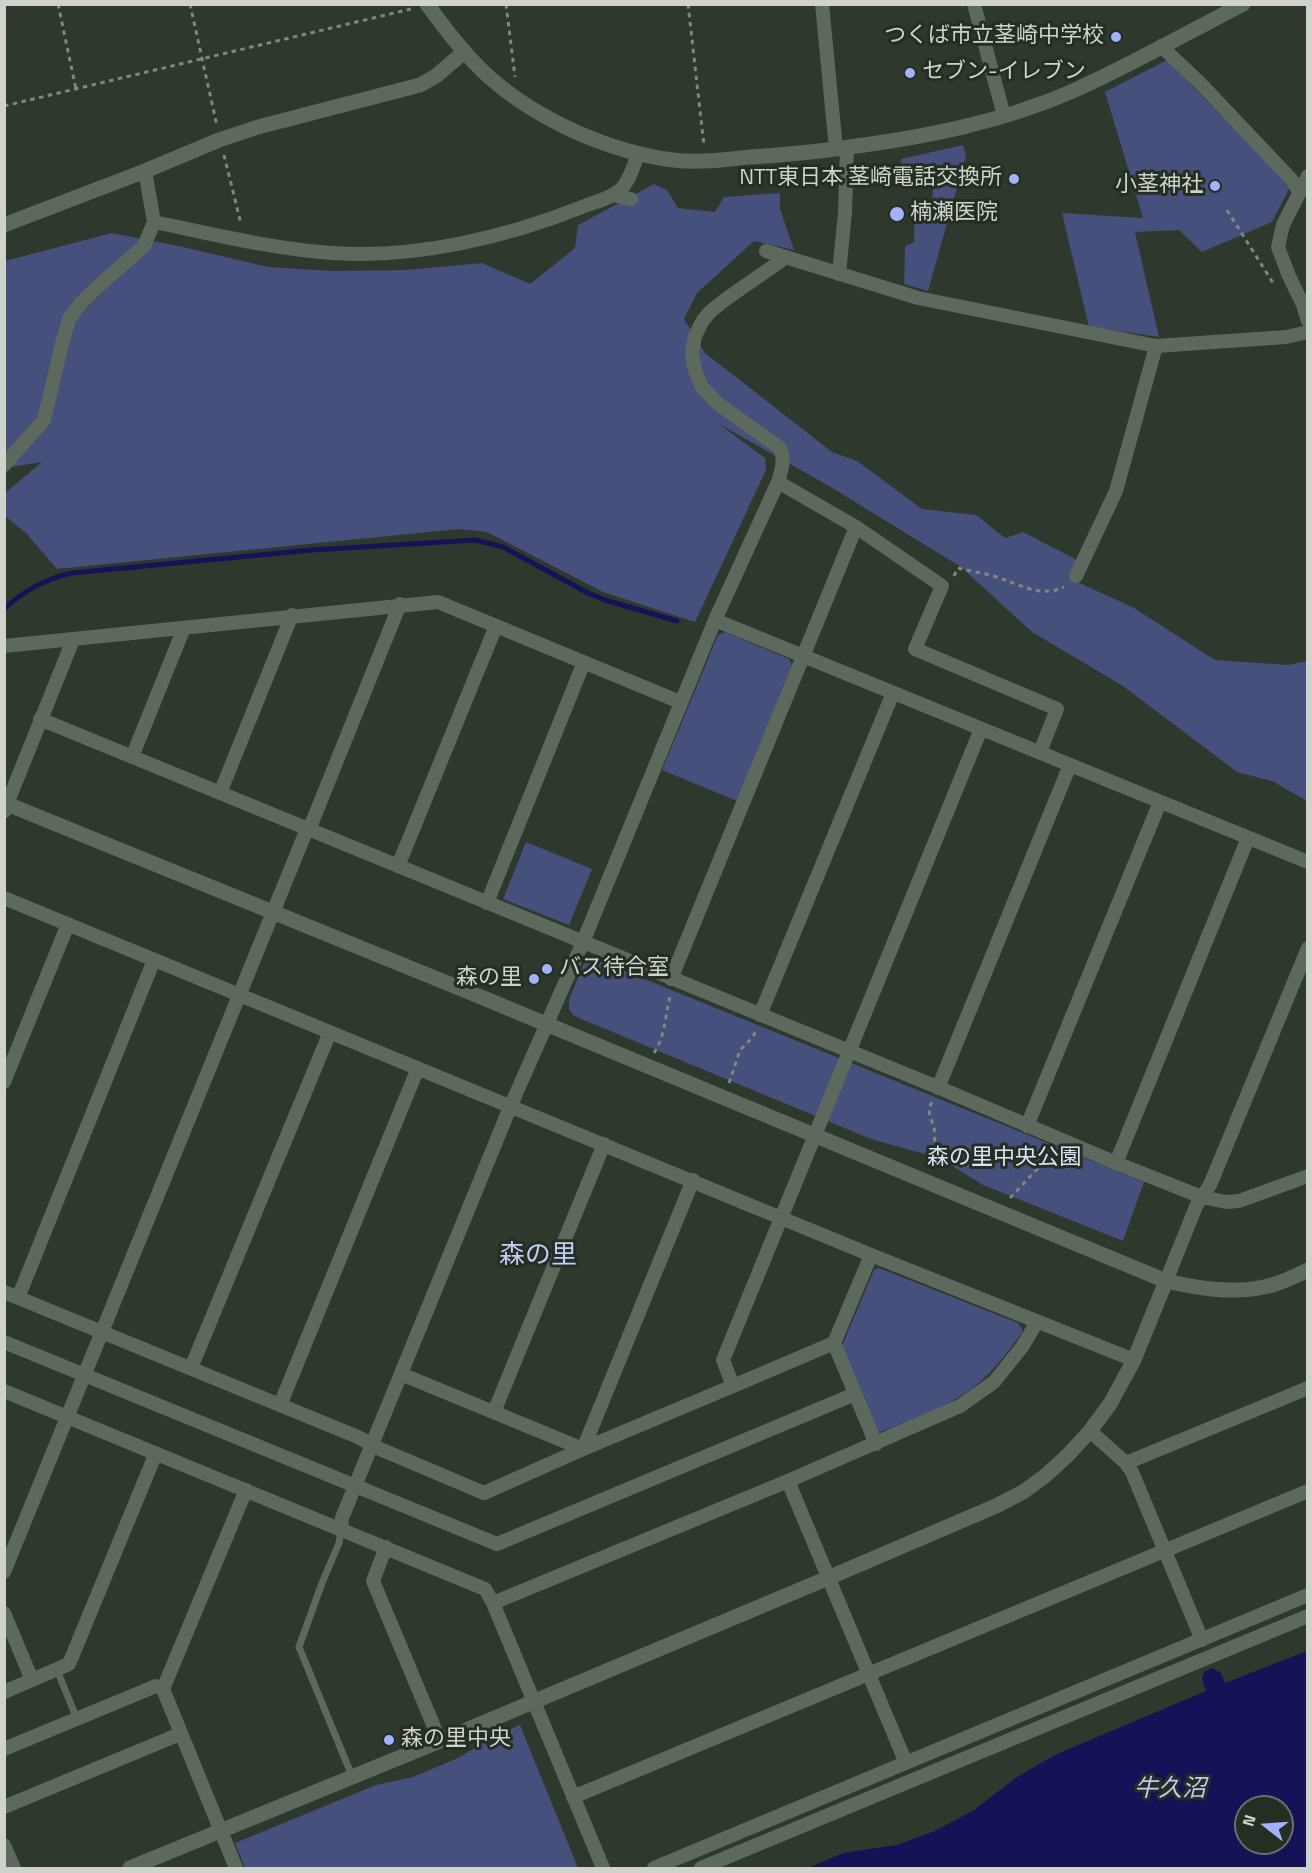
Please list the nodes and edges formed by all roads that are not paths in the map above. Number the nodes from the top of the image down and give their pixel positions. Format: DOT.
graph roads {
  1 [pos="822,4"];
  2 [pos="974,4"];
  3 [pos="1243,4"];
  4 [pos="421,6"];
  5 [pos="1161,46"];
  6 [pos="464,52"];
  7 [pos="1004,116"];
  8 [pos="842,148"];
  9 [pos="638,154"];
  10 [pos="146,171"];
  11 [pos="1308,176"];
  12 [pos="1299,191"];
  13 [pos="613,195"];
  14 [pos="631,199"];
  15 [pos="154,222"];
  16 [pos="4,225"];
  17 [pos="766,251"];
  18 [pos="785,258"];
  19 [pos="839,274"];
  20 [pos="1308,321"];
  21 [pos="1308,332"];
  22 [pos="1156,346"];
  23 [pos="4,465"];
  24 [pos="778,482"];
  25 [pos="856,527"];
  26 [pos="1076,576"];
  27 [pos="400,604"];
  28 [pos="292,615"];
  29 [pos="715,620"];
  30 [pos="496,626"];
  31 [pos="183,628"];
  32 [pos="73,640"];
  33 [pos="4,646"];
  34 [pos="803,656"];
  35 [pos="584,662"];
  36 [pos="893,693"];
  37 [pos="680,702"];
  38 [pos="40,719"];
  39 [pos="981,729"];
  40 [pos="1040,752"];
  41 [pos="132,757"];
  42 [pos="1070,765"];
  43 [pos="220,793"];
  44 [pos="1160,802"];
  45 [pos="6,808"];
  46 [pos="308,829"];
  47 [pos="1248,838"];
  48 [pos="1308,862"];
  49 [pos="398,866"];
  50 [pos="4,898"];
  51 [pos="487,903"];
  52 [pos="274,913"];
  53 [pos="68,924"];
  54 [pos="583,942"];
  55 [pos="1308,948"];
  56 [pos="154,960"];
  57 [pos="674,980"];
  58 [pos="240,996"];
  59 [pos="760,1016"];
  60 [pos="546,1024"];
  61 [pos="330,1032"];
  62 [pos="849,1053"];
  63 [pos="418,1068"];
  64 [pos="4,1082"];
  65 [pos="940,1089"];
  66 [pos="511,1105"];
  67 [pos="1027,1126"];
  68 [pos="815,1135"];
  69 [pos="604,1144"];
  70 [pos="1116,1163"];
  71 [pos="1308,1176"];
  72 [pos="693,1180"];
  73 [pos="1202,1197"];
  74 [pos="782,1217"];
  75 [pos="871,1255"];
  76 [pos="1308,1270"];
  77 [pos="1166,1281"];
  78 [pos="11,1295"];
  79 [pos="1037,1322"];
  80 [pos="102,1332"];
  81 [pos="4,1342"];
  82 [pos="834,1343"];
  83 [pos="1134,1360"];
  84 [pos="191,1368"];
  85 [pos="401,1374"];
  86 [pos="84,1375"];
  87 [pos="733,1386"];
  88 [pos="1308,1388"];
  89 [pos="4,1391"];
  90 [pos="855,1394"];
  91 [pos="280,1405"];
  92 [pos="494,1412"];
  93 [pos="67,1417"];
  94 [pos="1090,1431"];
  95 [pos="876,1443"];
  96 [pos="371,1445"];
  97 [pos="583,1449"];
  98 [pos="156,1453"];
  99 [pos="1126,1463"];
  100 [pos="788,1481"];
  101 [pos="355,1486"];
  102 [pos="246,1490"];
  103 [pos="1308,1491"];
  104 [pos="341,1529"];
  105 [pos="386,1547"];
  106 [pos="1166,1550"];
  107 [pos="4,1572"];
  108 [pos="828,1578"];
  109 [pos="1308,1595"];
  110 [pos="493,1603"];
  111 [pos="4,1613"];
  112 [pos="1308,1616"];
  113 [pos="1202,1640"];
  114 [pos="57,1670"];
  115 [pos="869,1673"];
  116 [pos="32,1680"];
  117 [pos="163,1689"];
  118 [pos="4,1692"];
  119 [pos="533,1701"];
  120 [pos="77,1719"];
  121 [pos="180,1734"];
  122 [pos="440,1741"];
  123 [pos="4,1749"];
  124 [pos="906,1763"];
  125 [pos="352,1776"];
  126 [pos="573,1797"];
  127 [pos="4,1807"];
  128 [pos="220,1831"];
  129 [pos="4,1845"];
  130 [pos="14,1869"];
  131 [pos="129,1869"];
  132 [pos="236,1869"];
  133 [pos="603,1869"];
  134 [pos="654,1869"];
  135 [pos="701,1869"];
  1 -- 8 [label="street"];
  2 -- 7 [label="street"];
  3 -- 5 [label="street"];
  4 -- 6 [label="street"];
  5 -- 7 [label="street"];
  5 -- 12 [label="street"];
  6 -- 9 [label="street"];
  6 -- 10 [label="street"];
  7 -- 8 [label="street"];
  8 -- 9 [label="street"];
  8 -- 19 [label="street"];
  9 -- 13 [label="street"];
  10 -- 15 [label="street"];
  10 -- 16 [label="street"];
  11 -- 12 [label="street"];
  12 -- 20 [label="street"];
  13 -- 14 [label="street"];
  13 -- 15 [label="street"];
  15 -- 23 [label="street"];
  17 -- 18 [label="street"];
  18 -- 19 [label="street"];
  18 -- 24 [label="street"];
  19 -- 22 [label="street"];
  21 -- 22 [label="street"];
  22 -- 26 [label="street"];
  24 -- 25 [label="street"];
  24 -- 29 [label="street"];
  25 -- 34 [label="street"];
  25 -- 40 [label="street"];
  27 -- 28 [label="street"];
  27 -- 30 [label="street"];
  27 -- 46 [label="street"];
  28 -- 31 [label="street"];
  28 -- 43 [label="street"];
  29 -- 34 [label="street"];
  29 -- 37 [label="street"];
  30 -- 35 [label="street"];
  30 -- 49 [label="street"];
  31 -- 32 [label="street"];
  31 -- 41 [label="street"];
  32 -- 33 [label="street"];
  32 -- 38 [label="street"];
  34 -- 36 [label="street"];
  34 -- 57 [label="street"];
  35 -- 37 [label="street"];
  35 -- 51 [label="street"];
  36 -- 39 [label="street"];
  36 -- 59 [label="street"];
  37 -- 54 [label="street"];
  38 -- 41 [label="street"];
  38 -- 45 [label="street"];
  39 -- 40 [label="street"];
  39 -- 62 [label="street"];
  40 -- 42 [label="street"];
  41 -- 43 [label="street"];
  42 -- 44 [label="street"];
  42 -- 65 [label="street"];
  43 -- 46 [label="street"];
  44 -- 47 [label="street"];
  44 -- 67 [label="street"];
  45 -- 52 [label="street"];
  46 -- 49 [label="street"];
  46 -- 52 [label="street"];
  47 -- 48 [label="street"];
  47 -- 70 [label="street"];
  49 -- 51 [label="street"];
  50 -- 53 [label="street"];
  51 -- 54 [label="street"];
  52 -- 58 [label="street"];
  52 -- 60 [label="street"];
  53 -- 56 [label="street"];
  53 -- 64 [label="street"];
  54 -- 57 [label="street"];
  54 -- 60 [label="street"];
  55 -- 73 [label="street"];
  56 -- 58 [label="street"];
  56 -- 78 [label="street"];
  57 -- 59 [label="street"];
  58 -- 61 [label="street"];
  58 -- 80 [label="street"];
  59 -- 62 [label="street"];
  60 -- 66 [label="street"];
  60 -- 68 [label="street"];
  61 -- 63 [label="street"];
  61 -- 84 [label="street"];
  62 -- 65 [label="street"];
  62 -- 68 [label="street"];
  63 -- 66 [label="street"];
  63 -- 91 [label="street"];
  65 -- 67 [label="street"];
  66 -- 69 [label="street"];
  66 -- 85 [label="street"];
  67 -- 70 [label="street"];
  68 -- 74 [label="street"];
  68 -- 77 [label="street"];
  69 -- 72 [label="street"];
  69 -- 92 [label="street"];
  70 -- 73 [label="street"];
  71 -- 73 [label="street"];
  72 -- 74 [label="street"];
  72 -- 97 [label="street"];
  73 -- 77 [label="street"];
  74 -- 75 [label="street"];
  74 -- 87 [label="street"];
  75 -- 79 [label="street"];
  75 -- 82 [label="street"];
  76 -- 77 [label="street"];
  77 -- 83 [label="street"];
  78 -- 80 [label="street"];
  79 -- 83 [label="street"];
  79 -- 95 [label="street"];
  80 -- 84 [label="street"];
  80 -- 86 [label="street"];
  81 -- 86 [label="street"];
  82 -- 87 [label="street"];
  82 -- 90 [label="street"];
  83 -- 94 [label="street"];
  84 -- 91 [label="street"];
  85 -- 92 [label="street"];
  85 -- 96 [label="street"];
  86 -- 93 [label="street"];
  86 -- 101 [label="street"];
  87 -- 97 [label="street"];
  88 -- 99 [label="street"];
  89 -- 93 [label="street"];
  90 -- 95 [label="street"];
  90 -- 101 [label="street"];
  91 -- 96 [label="street"];
  92 -- 97 [label="street"];
  93 -- 98 [label="street"];
  93 -- 107 [label="street"];
  94 -- 99 [label="street"];
  94 -- 108 [label="street"];
  95 -- 100 [label="street"];
  96 -- 97 [label="street"];
  96 -- 101 [label="street"];
  98 -- 102 [label="street"];
  98 -- 114 [label="street"];
  99 -- 106 [label="street"];
  100 -- 108 [label="street"];
  100 -- 110 [label="street"];
  101 -- 104 [label="street"];
  102 -- 104 [label="street"];
  102 -- 117 [label="street"];
  103 -- 106 [label="street"];
  104 -- 105 [label="street"];
  104 -- 125 [label="lane"];
  105 -- 110 [label="street"];
  105 -- 122 [label="street"];
  106 -- 113 [label="street"];
  106 -- 115 [label="street"];
  108 -- 115 [label="street"];
  108 -- 119 [label="street"];
  109 -- 113 [label="street"];
  110 -- 119 [label="street"];
  111 -- 116 [label="street"];
  112 -- 135 [label="street"];
  113 -- 124 [label="street"];
  114 -- 116 [label="street"];
  114 -- 120 [label="lane"];
  115 -- 124 [label="street"];
  115 -- 126 [label="street"];
  116 -- 118 [label="street"];
  117 -- 120 [label="street"];
  117 -- 121 [label="street"];
  119 -- 122 [label="street"];
  119 -- 126 [label="street"];
  120 -- 123 [label="street"];
  121 -- 127 [label="street"];
  121 -- 128 [label="street"];
  122 -- 125 [label="street"];
  124 -- 134 [label="street"];
  125 -- 128 [label="street"];
  126 -- 133 [label="street"];
  128 -- 131 [label="street"];
  128 -- 132 [label="street"];
  129 -- 130 [label="street"];
}
